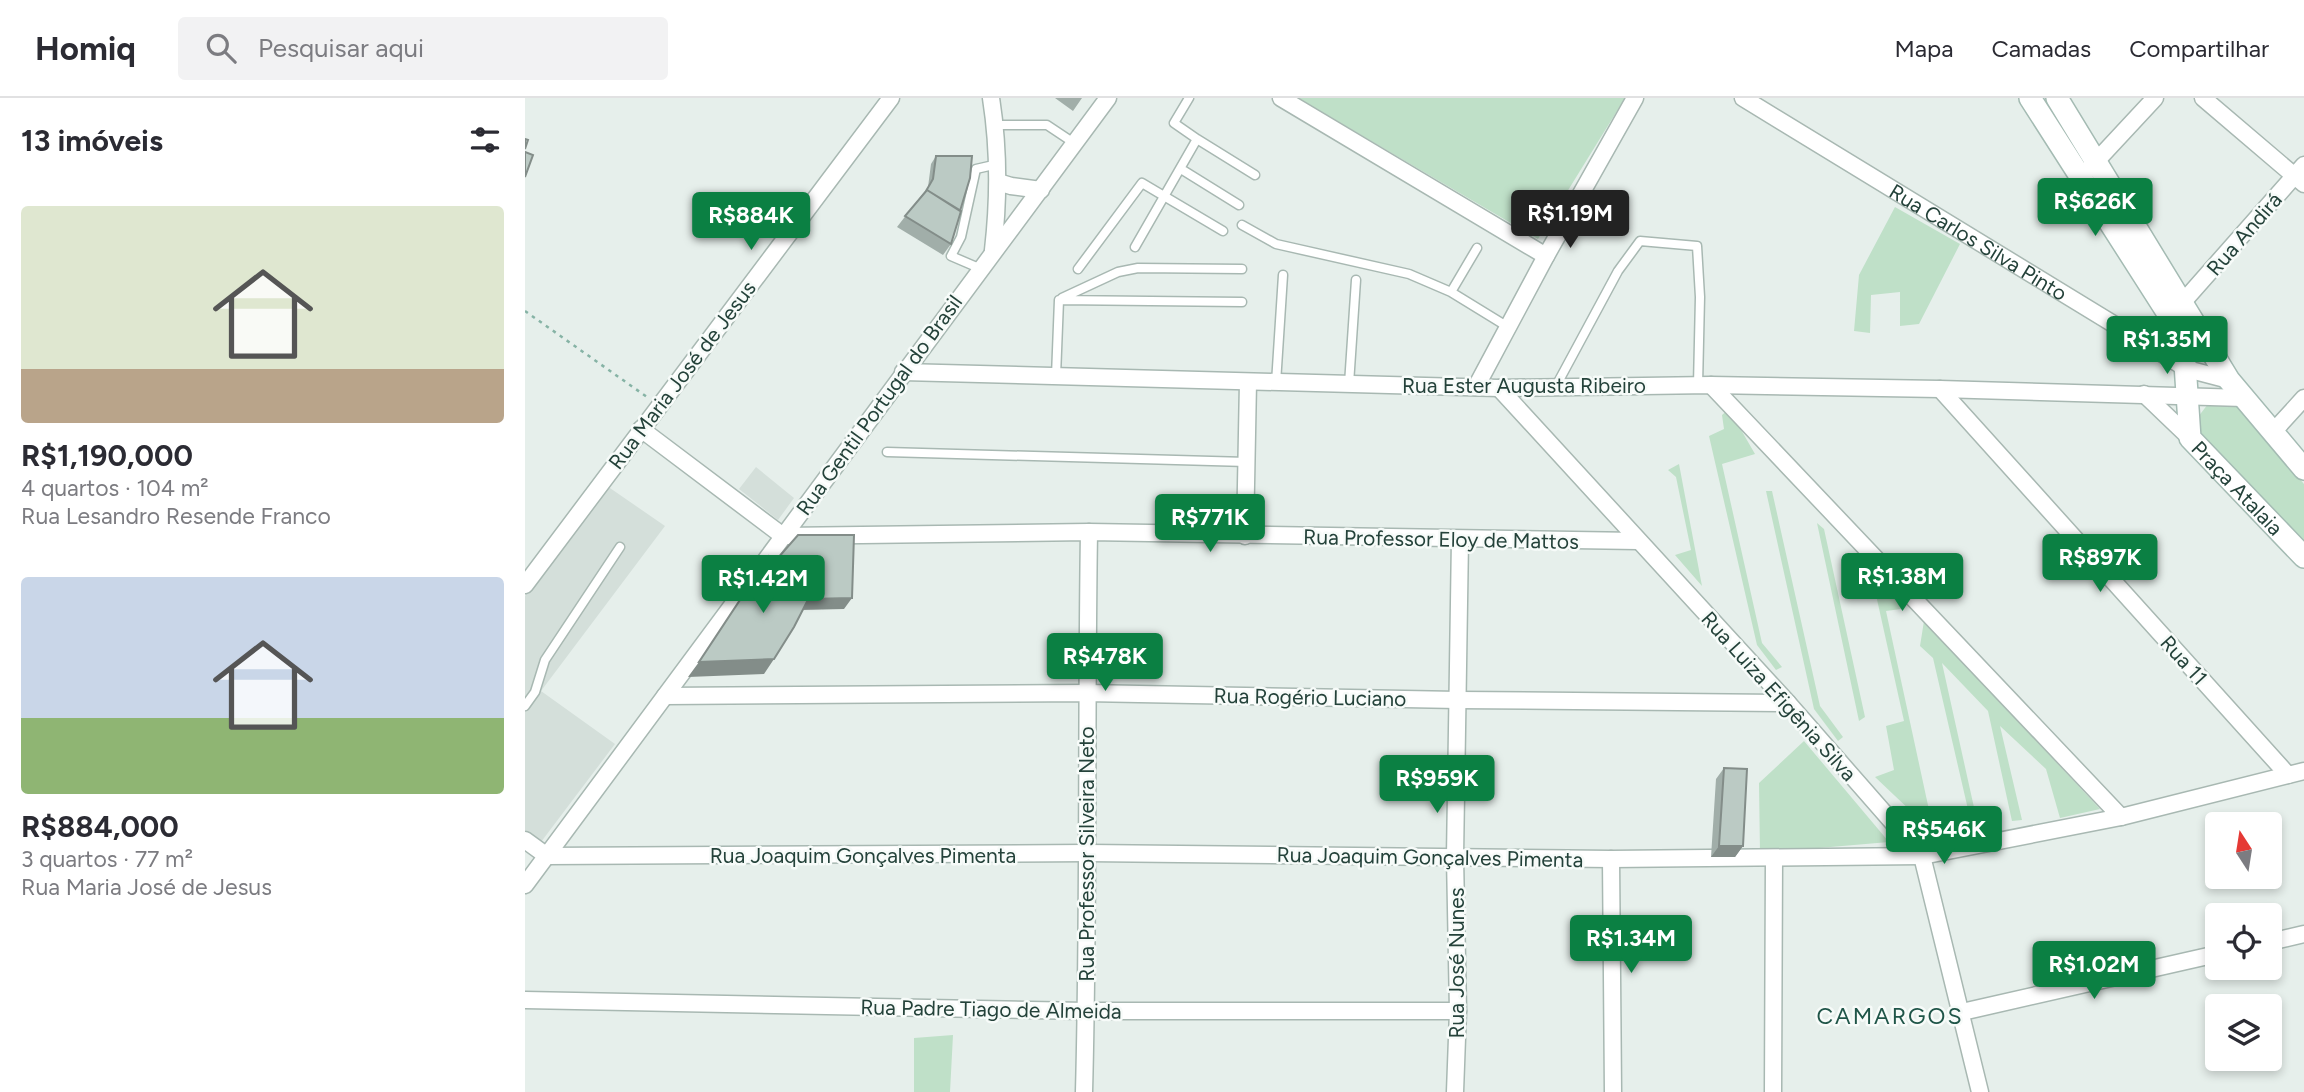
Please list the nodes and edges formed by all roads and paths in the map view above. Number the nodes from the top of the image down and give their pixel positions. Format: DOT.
graph roads {
  1 [pos="891,98"];
  2 [pos="991,98"];
  3 [pos="1108,98"];
  4 [pos="1189,98"];
  5 [pos="1281,98"];
  6 [pos="1635,98"];
  7 [pos="1743,98"];
  8 [pos="2030,98"];
  9 [pos="2057,98"];
  10 [pos="2155,98"];
  11 [pos="2203,98"];
  12 [pos="995,125"];
  13 [pos="1197,139"];
  14 [pos="1075,143"];
  15 [pos="998,164"];
  16 [pos="1181,169"];
  17 [pos="2089,169"];
  18 [pos="1255,175"];
  19 [pos="2301,175"];
  20 [pos="998,182"];
  21 [pos="1041,190"];
  22 [pos="1166,197"];
  23 [pos="1239,205"];
  24 [pos="1242,225"];
  25 [pos="1223,231"];
  26 [pos="1135,247"];
  27 [pos="1477,248"];
  28 [pos="993,250"];
  29 [pos="1546,256"];
  30 [pos="979,268"];
  31 [pos="1078,269"];
  32 [pos="1242,269"];
  33 [pos="1283,275"];
  34 [pos="1356,281"];
  35 [pos="1451,292"];
  36 [pos="1059,300"];
  37 [pos="1242,302"];
  38 [pos="2183,302"];
  39 [pos="525,311"];
  40 [pos="1509,327"];
  41 [pos="2187,369"];
  42 [pos="903,372"];
  43 [pos="1056,377"];
  44 [pos="2229,380"];
  45 [pos="1248,382"];
  46 [pos="1276,383"];
  47 [pos="1349,384"];
  48 [pos="1705,385"];
  49 [pos="1476,387"];
  50 [pos="1499,388"];
  51 [pos="1555,388"];
  52 [pos="1940,388"];
  53 [pos="2144,394"];
  54 [pos="2188,395"];
  55 [pos="2244,398"];
  56 [pos="2304,398"];
  57 [pos="658,405"];
  58 [pos="641,429"];
  59 [pos="2273,432"];
  60 [pos="2190,438"];
  61 [pos="887,452"];
  62 [pos="1247,462"];
  63 [pos="2304,469"];
  64 [pos="1089,532"];
  65 [pos="783,536"];
  66 [pos="1245,536"];
  67 [pos="1460,539"];
  68 [pos="1638,541"];
  69 [pos="620,547"];
  70 [pos="2304,557"];
  71 [pos="525,586"];
  72 [pos="1086,693"];
  73 [pos="665,696"];
  74 [pos="1458,700"];
  75 [pos="1788,703"];
  76 [pos="525,706"];
  77 [pos="2296,773"];
  78 [pos="2121,817"];
  79 [pos="525,840"];
  80 [pos="1088,853"];
  81 [pos="547,856"];
  82 [pos="1923,856"];
  83 [pos="1455,857"];
  84 [pos="1775,858"];
  85 [pos="1611,859"];
  86 [pos="525,885"];
  87 [pos="2304,934"];
  88 [pos="2282,939"];
  89 [pos="2205,957"];
  90 [pos="525,1000"];
  91 [pos="1086,1011"];
  92 [pos="1458,1011"];
  93 [pos="1962,1012"];
  94 [pos="1084,1092"];
  95 [pos="1455,1092"];
  96 [pos="1613,1092"];
  97 [pos="1773,1092"];
  98 [pos="1980,1092"];
  1 -- 57 [label="street, Rua Maria José de Jesus"];
  2 -- 12 [label="street"];
  3 -- 14 [label="street, Rua Gentil Portugal do Brasil"];
  4 -- 13 [label="lane"];
  5 -- 29 [label="street"];
  6 -- 29 [label="street"];
  7 -- 41 [label="street, Rua Carlos Silva Pinto"];
  8 -- 17 [label="street"];
  9 -- 17 [label="street"];
  10 -- 17 [label="street"];
  11 -- 19 [label="street"];
  12 -- 14 [label="lane"];
  12 -- 15 [label="street"];
  13 -- 16 [label="lane"];
  13 -- 18 [label="lane"];
  14 -- 21 [label="street, Rua Gentil Portugal do Brasil"];
  15 -- 20 [label="street"];
  15 -- 30 [label="lane"];
  16 -- 22 [label="lane"];
  16 -- 23 [label="lane"];
  17 -- 38 [label="street"];
  17 -- 41 [label="street, Praça Atalaia"];
  19 -- 38 [label="street, Rua Andirá"];
  20 -- 21 [label="street"];
  20 -- 28 [label="street"];
  21 -- 28 [label="street, Rua Gentil Portugal do Brasil"];
  22 -- 25 [label="lane"];
  22 -- 26 [label="lane"];
  22 -- 31 [label="lane"];
  24 -- 35 [label="lane"];
  27 -- 35 [label="lane"];
  28 -- 30 [label="street, Rua Gentil Portugal do Brasil"];
  29 -- 40 [label="street"];
  30 -- 42 [label="street, Rua Gentil Portugal do Brasil"];
  32 -- 36 [label="lane"];
  33 -- 46 [label="lane"];
  34 -- 47 [label="lane"];
  35 -- 40 [label="lane"];
  36 -- 37 [label="lane"];
  36 -- 43 [label="lane"];
  38 -- 44 [label="street"];
  39 -- 57 [label="path"];
  40 -- 49 [label="street"];
  41 -- 44 [label="street, Rua Carlos Silva Pinto"];
  41 -- 54 [label="street, Praça Atalaia"];
  42 -- 43 [label="street, Rua Ester Augusta Ribeiro"];
  42 -- 65 [label="street, Rua Gentil Portugal do Brasil"];
  43 -- 45 [label="street, Rua Ester Augusta Ribeiro"];
  44 -- 55 [label="street"];
  45 -- 46 [label="street, Rua Ester Augusta Ribeiro"];
  45 -- 62 [label="street"];
  46 -- 47 [label="street, Rua Ester Augusta Ribeiro"];
  47 -- 49 [label="street, Rua Ester Augusta Ribeiro"];
  48 -- 51 [label="street, Rua Ester Augusta Ribeiro"];
  48 -- 51 [label="lane"];
  48 -- 52 [label="street, Rua Ester Augusta Ribeiro"];
  48 -- 78 [label="street"];
  49 -- 50 [label="street, Rua Ester Augusta Ribeiro"];
  50 -- 51 [label="street, Rua Ester Augusta Ribeiro"];
  50 -- 68 [label="street, Rua Luiza Efigênia Silva"];
  52 -- 53 [label="street, Rua Ester Augusta Ribeiro"];
  52 -- 77 [label="street, Rua 11"];
  53 -- 54 [label="street, Rua Ester Augusta Ribeiro"];
  53 -- 60 [label="street"];
  54 -- 55 [label="street, Rua Ester Augusta Ribeiro"];
  54 -- 60 [label="street, Praça Atalaia"];
  55 -- 59 [label="street"];
  56 -- 59 [label="street"];
  57 -- 58 [label="street, Rua Maria José de Jesus"];
  58 -- 65 [label="street"];
  58 -- 71 [label="street, Rua Maria José de Jesus"];
  59 -- 63 [label="street"];
  60 -- 70 [label="street, Praça Atalaia"];
  61 -- 62 [label="lane"];
  62 -- 66 [label="street"];
  64 -- 65 [label="street, Rua Professor Eloy de Mattos"];
  64 -- 66 [label="street, Rua Professor Eloy de Mattos"];
  64 -- 72 [label="street, Rua Professor Silveira Neto"];
  65 -- 73 [label="street, Rua Gentil Portugal do Brasil"];
  66 -- 67 [label="street, Rua Professor Eloy de Mattos"];
  67 -- 68 [label="street, Rua Professor Eloy de Mattos"];
  67 -- 74 [label="street, Rua José Nunes"];
  68 -- 75 [label="street, Rua Luiza Efigênia Silva"];
  69 -- 76 [label="lane"];
  72 -- 73 [label="street, Rua Rogério Luciano"];
  72 -- 74 [label="street, Rua Rogério Luciano"];
  72 -- 80 [label="street, Rua Professor Silveira Neto"];
  73 -- 81 [label="street, Rua Gentil Portugal do Brasil"];
  74 -- 75 [label="street, Rua Rogério Luciano"];
  74 -- 83 [label="street, Rua José Nunes"];
  75 -- 82 [label="street, Rua Luiza Efigênia Silva"];
  77 -- 78 [label="street, Rua Joaquim Gonçalves Pimenta"];
  78 -- 82 [label="street, Rua Joaquim Gonçalves Pimenta"];
  79 -- 81 [label="street"];
  80 -- 81 [label="street, Rua Joaquim Gonçalves Pimenta"];
  80 -- 83 [label="street, Rua Joaquim Gonçalves Pimenta"];
  80 -- 91 [label="street, Rua Professor Silveira Neto"];
  81 -- 86 [label="street, Rua Gentil Portugal do Brasil"];
  82 -- 84 [label="street, Rua Joaquim Gonçalves Pimenta"];
  82 -- 93 [label="street, Rua Luiza Efigênia Silva"];
  83 -- 85 [label="street, Rua Joaquim Gonçalves Pimenta"];
  83 -- 92 [label="street, Rua José Nunes"];
  84 -- 85 [label="street, Rua Joaquim Gonçalves Pimenta"];
  84 -- 97 [label="street"];
  85 -- 96 [label="street"];
  87 -- 88 [label="street"];
  89 -- 93 [label="street"];
  90 -- 91 [label="street, Rua Padre Tiago de Almeida"];
  91 -- 92 [label="street, Rua Padre Tiago de Almeida"];
  91 -- 94 [label="street, Rua Professor Silveira Neto"];
  92 -- 95 [label="street, Rua José Nunes"];
  93 -- 98 [label="street, Rua Luiza Efigênia Silva"];
}
